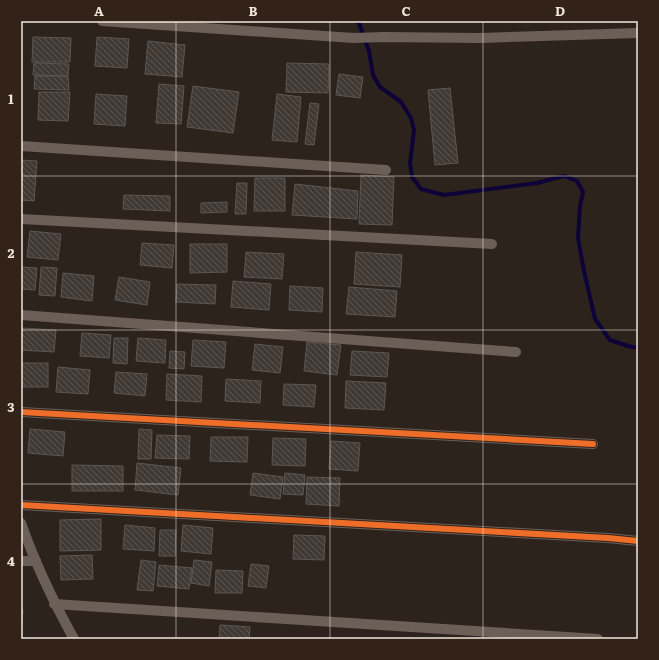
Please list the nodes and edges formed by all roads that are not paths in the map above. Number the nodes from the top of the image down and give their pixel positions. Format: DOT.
graph roads {
  1 [pos="102,21"];
  2 [pos="638,33"];
  3 [pos="21,146"];
  4 [pos="386,170"];
  5 [pos="21,219"];
  6 [pos="492,244"];
  7 [pos="21,315"];
  8 [pos="516,352"];
  9 [pos="21,412"];
  10 [pos="594,444"];
  11 [pos="21,504"];
  12 [pos="21,523"];
  13 [pos="638,541"];
  14 [pos="21,560"];
  15 [pos="36,561"];
  16 [pos="54,604"];
  17 [pos="74,639"];
  18 [pos="598,639"];
  1 -- 2 [label="street"];
  3 -- 4 [label="street"];
  5 -- 6 [label="street"];
  7 -- 8 [label="street"];
  9 -- 10 [label="street"];
  11 -- 13 [label="street"];
  12 -- 15 [label="street"];
  14 -- 15 [label="street"];
  15 -- 16 [label="street"];
  16 -- 17 [label="street"];
  16 -- 18 [label="street"];
}
